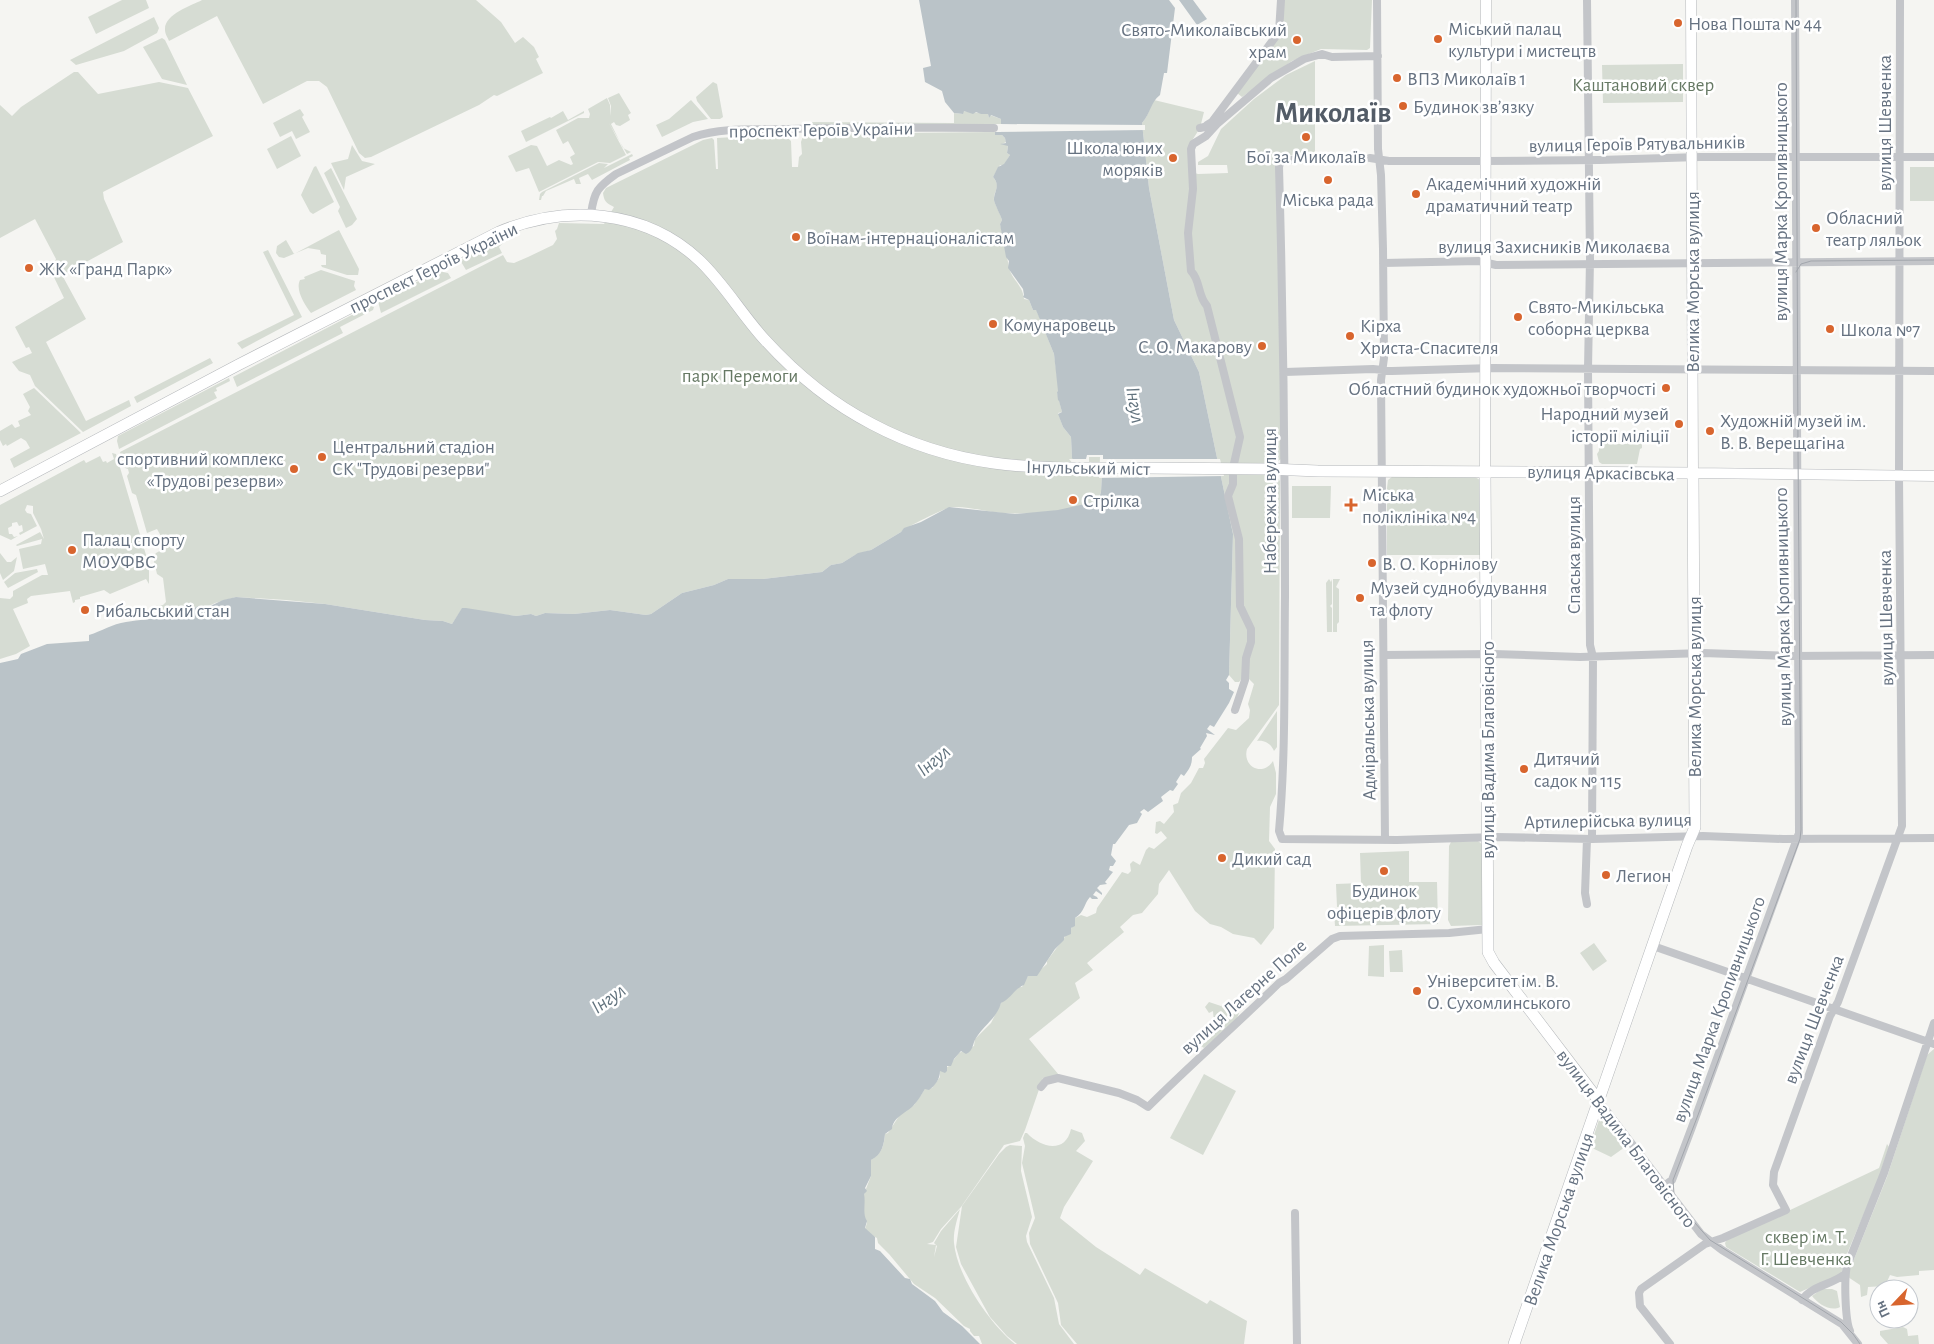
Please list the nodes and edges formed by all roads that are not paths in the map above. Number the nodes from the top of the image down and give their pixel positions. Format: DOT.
graph roads {
  1 [pos="1281,0"];
  2 [pos="1377,0"];
  3 [pos="1486,0"];
  4 [pos="1587,0"];
  5 [pos="1691,0"];
  6 [pos="1795,0"];
  7 [pos="1900,0"];
  8 [pos="1378,56"];
  9 [pos="1217,124"];
  10 [pos="994,128"];
  11 [pos="1796,156"];
  12 [pos="1692,157"];
  13 [pos="1934,157"];
  14 [pos="1370,158"];
  15 [pos="1900,158"];
  16 [pos="1314,159"];
  17 [pos="1379,160"];
  18 [pos="1588,160"];
  19 [pos="1486,161"];
  20 [pos="591,214"];
  21 [pos="1901,261"];
  22 [pos="1934,261"];
  23 [pos="1486,262"];
  24 [pos="1797,262"];
  25 [pos="1383,263"];
  26 [pos="1692,263"];
  27 [pos="1590,265"];
  28 [pos="1485,368"];
  29 [pos="1382,369"];
  30 [pos="1588,369"];
  31 [pos="1693,370"];
  32 [pos="1796,370"];
  33 [pos="1899,371"];
  34 [pos="1934,371"];
  35 [pos="1285,372"];
  36 [pos="1268,468"];
  37 [pos="1285,469"];
  38 [pos="1382,471"];
  39 [pos="1485,471"];
  40 [pos="1589,472"];
  41 [pos="1693,473"];
  42 [pos="1796,475"];
  43 [pos="1899,476"];
  44 [pos="1934,476"];
  45 [pos="0,491"];
  46 [pos="1694,653"];
  47 [pos="1487,654"];
  48 [pos="1384,655"];
  49 [pos="1934,655"];
  50 [pos="1799,656"];
  51 [pos="1902,656"];
  52 [pos="1592,657"];
  53 [pos="1235,710"];
  54 [pos="1692,836"];
  55 [pos="1488,837"];
  56 [pos="1798,838"];
  57 [pos="1899,838"];
  58 [pos="1934,838"];
  59 [pos="1282,839"];
  60 [pos="1589,839"];
  61 [pos="1385,840"];
  62 [pos="1587,904"];
  63 [pos="1488,929"];
  64 [pos="1653,946"];
  65 [pos="1747,978"];
  66 [pos="1833,1009"];
  67 [pos="1934,1023"];
  68 [pos="1931,1043"];
  69 [pos="1041,1087"];
  70 [pos="1599,1101"];
  71 [pos="1664,1186"];
  72 [pos="1295,1213"];
  73 [pos="1710,1242"];
  74 [pos="1845,1274"];
  75 [pos="1829,1282"];
  76 [pos="1847,1296"];
  77 [pos="1802,1300"];
  78 [pos="1847,1308"];
  79 [pos="1830,1316"];
  80 [pos="1851,1333"];
  81 [pos="1297,1344"];
  82 [pos="1514,1344"];
  83 [pos="1670,1344"];
  84 [pos="1858,1344"];
  1 -- 9 [label="street"];
  2 -- 8 [label="street, Адміральська вулиця"];
  3 -- 19 [label="main road, вулиця Вадима Благовісного"];
  4 -- 18 [label="street, Спаська вулиця"];
  5 -- 12 [label="main road, Велика Морська вулиця"];
  6 -- 11 [label="street, вулиця Марка Кропивницького"];
  7 -- 15 [label="street, вулиця Шевченка"];
  8 -- 9 [label="street"];
  8 -- 17 [label="street, Адміральська вулиця"];
  9 -- 53 [label="street"];
  10 -- 20 [label="street, проспект Героїв України"];
  11 -- 12 [label="street, вулиця Героїв Рятувальників"];
  11 -- 15 [label="street, вулиця Героїв Рятувальників"];
  11 -- 24 [label="street, вулиця Марка Кропивницького"];
  12 -- 18 [label="street, вулиця Героїв Рятувальників"];
  12 -- 26 [label="main road, Велика Морська вулиця"];
  13 -- 15 [label="street, вулиця Героїв Рятувальників"];
  14 -- 17 [label="street, вулиця Героїв Рятувальників"];
  15 -- 21 [label="street, вулиця Шевченка"];
  16 -- 35 [label="street, Набережна вулиця"];
  17 -- 19 [label="street, вулиця Героїв Рятувальників"];
  17 -- 25 [label="street, Адміральська вулиця"];
  18 -- 19 [label="street, вулиця Героїв Рятувальників"];
  18 -- 27 [label="street, Спаська вулиця"];
  19 -- 23 [label="main road, вулиця Вадима Благовісного"];
  20 -- 36 [label="highway, Інгульський міст, bridge"];
  20 -- 45 [label="highway, проспект Героїв України"];
  21 -- 22 [label="street, вулиця Захисників Миколаєва"];
  21 -- 24 [label="street, вулиця Захисників Миколаєва"];
  21 -- 33 [label="street, вулиця Шевченка"];
  23 -- 25 [label="street, вулиця Захисників Миколаєва"];
  23 -- 27 [label="street, вулиця Захисників Миколаєва"];
  23 -- 28 [label="main road, вулиця Вадима Благовісного"];
  24 -- 26 [label="street, вулиця Захисників Миколаєва"];
  24 -- 32 [label="street, вулиця Марка Кропивницького"];
  25 -- 29 [label="street, Адміральська вулиця"];
  26 -- 27 [label="street, вулиця Захисників Миколаєва"];
  26 -- 31 [label="main road, Велика Морська вулиця"];
  27 -- 30 [label="street, Спаська вулиця"];
  28 -- 29 [label="street"];
  28 -- 30 [label="street"];
  28 -- 39 [label="main road, вулиця Вадима Благовісного"];
  29 -- 35 [label="street"];
  29 -- 38 [label="street, Адміральська вулиця"];
  30 -- 31 [label="street"];
  30 -- 40 [label="street, Спаська вулиця"];
  31 -- 32 [label="street"];
  31 -- 41 [label="main road, Велика Морська вулиця"];
  32 -- 33 [label="street"];
  32 -- 42 [label="street, вулиця Марка Кропивницького"];
  33 -- 34 [label="street"];
  33 -- 43 [label="street, вулиця Шевченка"];
  35 -- 37 [label="street, Набережна вулиця"];
  36 -- 37 [label="highway, вулиця Аркасівська"];
  37 -- 38 [label="highway, вулиця Аркасівська"];
  37 -- 59 [label="street, Набережна вулиця"];
  38 -- 39 [label="highway, вулиця Аркасівська"];
  38 -- 48 [label="street, Адміральська вулиця"];
  39 -- 40 [label="highway, вулиця Аркасівська"];
  39 -- 47 [label="highway, вулиця Вадима Благовісного"];
  40 -- 41 [label="highway, вулиця Аркасівська"];
  40 -- 52 [label="street, Спаська вулиця"];
  41 -- 42 [label="main road, вулиця Аркасівська"];
  41 -- 46 [label="highway, Велика Морська вулиця"];
  42 -- 43 [label="main road, вулиця Аркасівська"];
  42 -- 50 [label="street, вулиця Марка Кропивницького"];
  43 -- 44 [label="main road, вулиця Аркасівська"];
  43 -- 51 [label="street, вулиця Шевченка"];
  46 -- 50 [label="street"];
  46 -- 52 [label="street"];
  46 -- 54 [label="highway, Велика Морська вулиця"];
  47 -- 48 [label="street"];
  47 -- 52 [label="street"];
  47 -- 55 [label="highway, вулиця Вадима Благовісного"];
  48 -- 61 [label="street, Адміральська вулиця"];
  49 -- 51 [label="street"];
  50 -- 51 [label="street"];
  50 -- 56 [label="street, вулиця Марка Кропивницького"];
  51 -- 57 [label="street, вулиця Шевченка"];
  52 -- 60 [label="street, Спаська вулиця"];
  54 -- 56 [label="street, Артилерійська вулиця"];
  54 -- 60 [label="street, Артилерійська вулиця"];
  54 -- 64 [label="highway, Велика Морська вулиця"];
  55 -- 60 [label="street, Артилерійська вулиця"];
  55 -- 61 [label="street, Артилерійська вулиця"];
  55 -- 63 [label="highway, вулиця Вадима Благовісного"];
  56 -- 57 [label="street, Артилерійська вулиця"];
  56 -- 65 [label="street, вулиця Марка Кропивницького"];
  57 -- 58 [label="street, Артилерійська вулиця"];
  57 -- 66 [label="street, вулиця Шевченка"];
  59 -- 61 [label="street, Артилерійська вулиця"];
  60 -- 62 [label="street, Спаська вулиця"];
  63 -- 69 [label="street, вулиця Лагерне Поле"];
  63 -- 70 [label="highway, вулиця Вадима Благовісного"];
  64 -- 65 [label="street"];
  64 -- 70 [label="highway, Велика Морська вулиця"];
  65 -- 66 [label="street"];
  65 -- 71 [label="street, вулиця Марка Кропивницького"];
  66 -- 68 [label="street"];
  66 -- 73 [label="street, вулиця Шевченка"];
  67 -- 68 [label="street"];
  68 -- 74 [label="street"];
  70 -- 71 [label="street, вулиця Вадима Благовісного"];
  70 -- 82 [label="highway, Велика Морська вулиця"];
  71 -- 73 [label="street, вулиця Вадима Благовісного"];
  72 -- 81 [label="street"];
  73 -- 77 [label="street, вулиця Вадима Благовісного"];
  73 -- 83 [label="street"];
  74 -- 75 [label="street"];
  74 -- 76 [label="street"];
  75 -- 76 [label="street"];
  75 -- 77 [label="street"];
  76 -- 78 [label="street"];
  77 -- 79 [label="street, вулиця Вадима Благовісного"];
  78 -- 79 [label="street"];
  78 -- 80 [label="street"];
  79 -- 80 [label="street, вулиця Вадима Благовісного"];
  80 -- 84 [label="street, вулиця Вадима Благовісного"];
}
